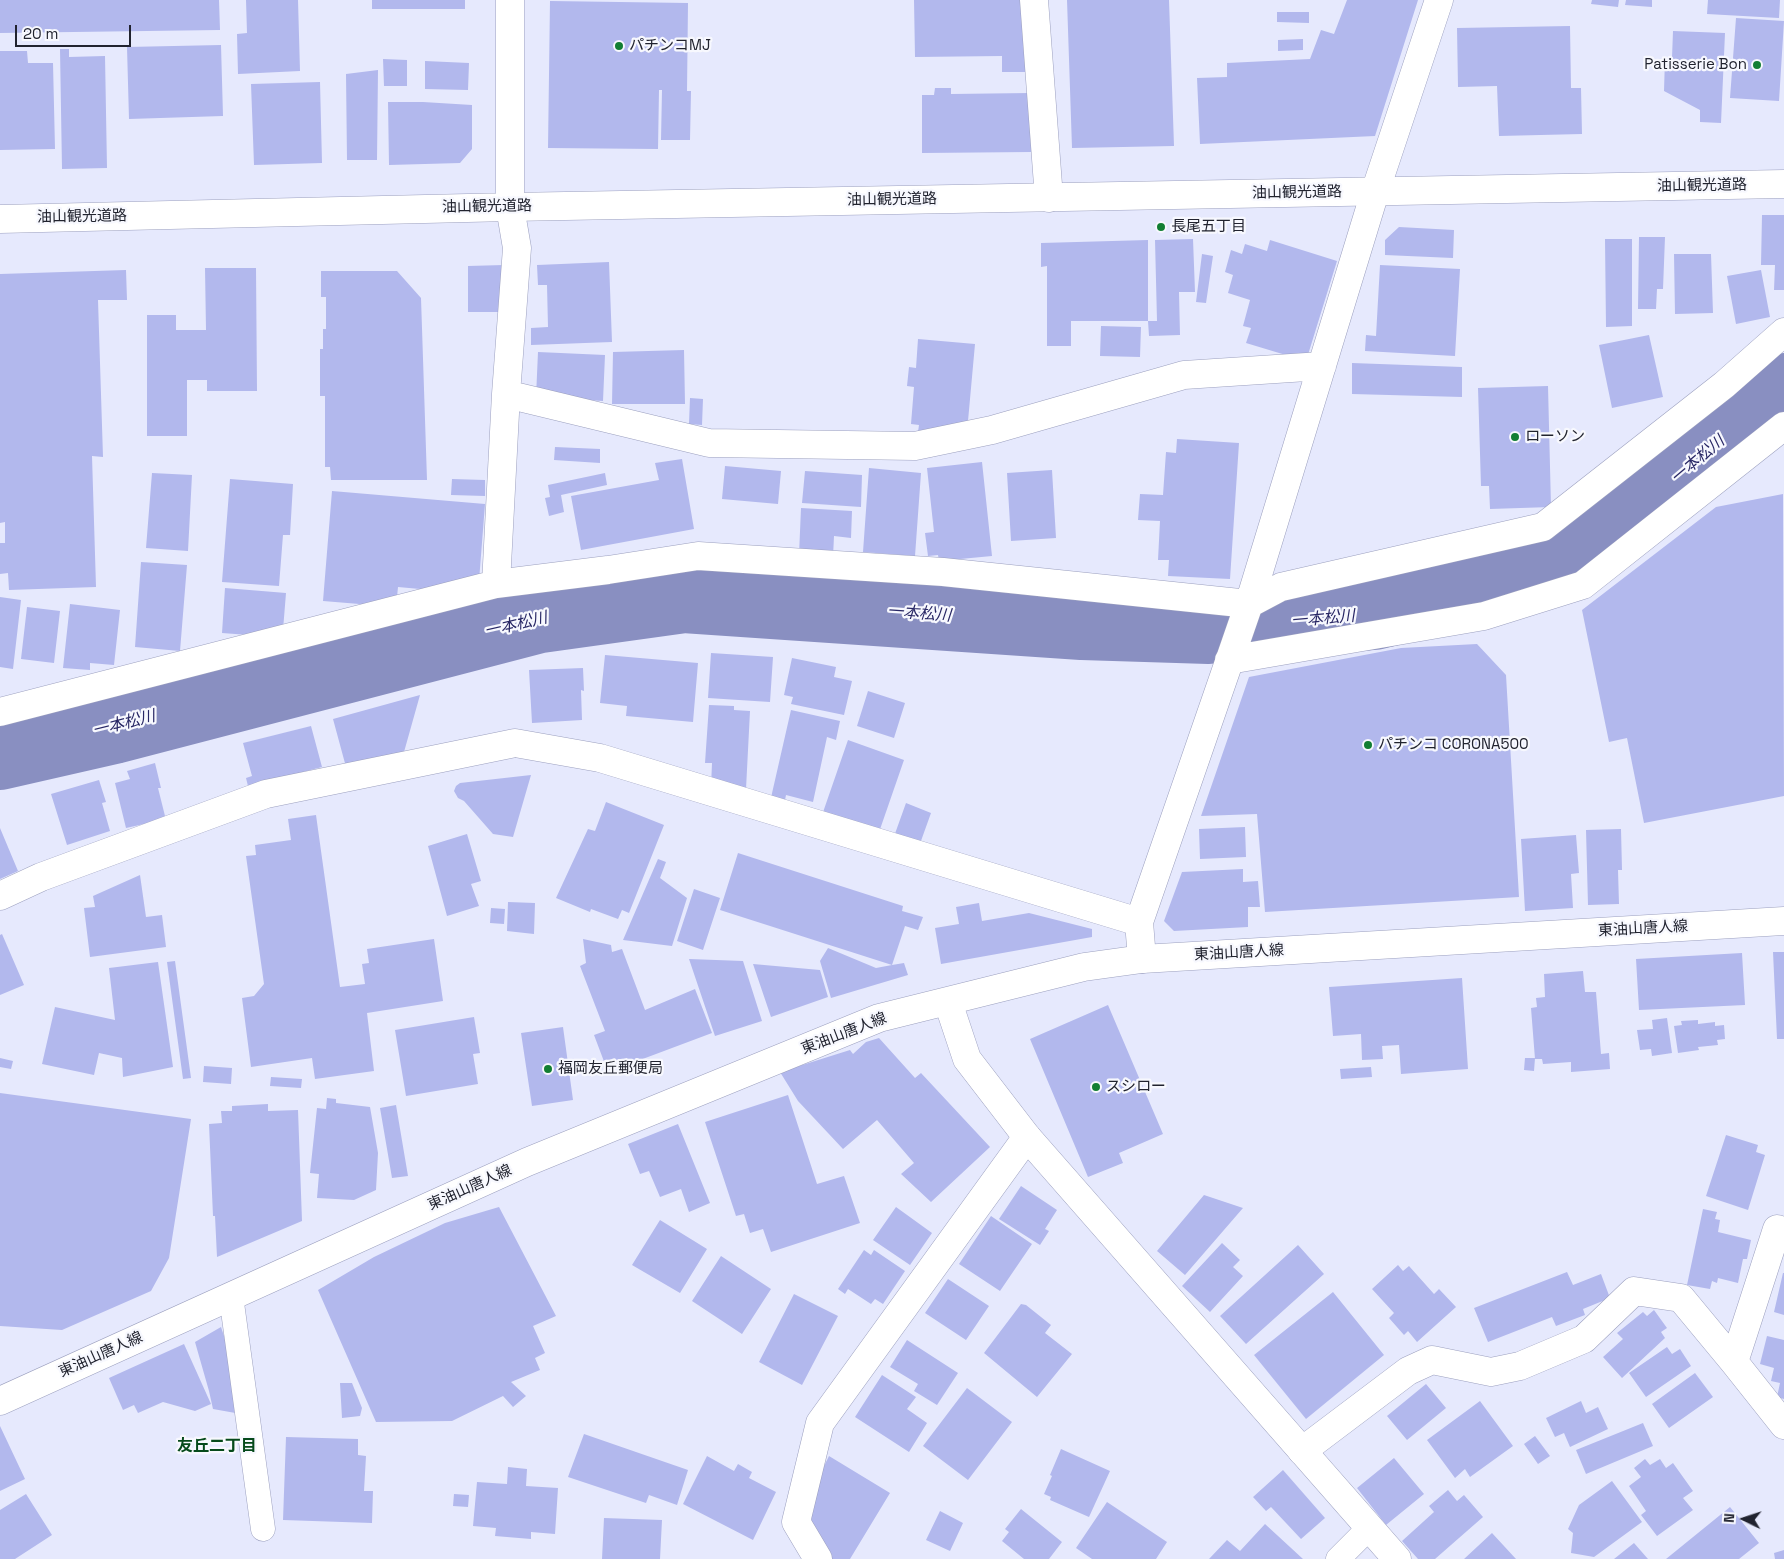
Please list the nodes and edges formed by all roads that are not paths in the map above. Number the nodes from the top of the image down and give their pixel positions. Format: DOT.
graph roads {
  1 [pos="510,0"];
  2 [pos="1034,0"];
  3 [pos="1439,0"];
  4 [pos="1784,184"];
  5 [pos="1375,192"];
  6 [pos="1049,198"];
  7 [pos="510,207"];
  8 [pos="0,219"];
  9 [pos="1784,332"];
  10 [pos="1322,366"];
  11 [pos="506,394"];
  12 [pos="1784,426"];
  13 [pos="496,584"];
  14 [pos="1249,604"];
  15 [pos="1230,655"];
  16 [pos="0,712"];
  17 [pos="0,896"];
  18 [pos="1784,921"];
  19 [pos="1139,922"];
  20 [pos="1142,959"];
  21 [pos="948,1002"];
  22 [pos="1027,1137"];
  23 [pos="1784,1231"];
  24 [pos="232,1296"];
  25 [pos="1734,1362"];
  26 [pos="0,1401"];
  27 [pos="1784,1426"];
  28 [pos="1302,1451"];
  29 [pos="1370,1527"];
  30 [pos="262,1529"];
  31 [pos="818,1559"];
  32 [pos="1338,1559"];
  33 [pos="1397,1559"];
  1 -- 7 [label="street"];
  2 -- 6 [label="street"];
  3 -- 5 [label="street"];
  4 -- 5 [label="street, 油山観光道路"];
  5 -- 6 [label="street, 油山観光道路"];
  5 -- 10 [label="street"];
  6 -- 7 [label="street, 油山観光道路"];
  7 -- 8 [label="street, 油山観光道路"];
  7 -- 11 [label="street"];
  9 -- 14 [label="street"];
  10 -- 11 [label="street"];
  10 -- 14 [label="street"];
  11 -- 13 [label="street"];
  12 -- 15 [label="street"];
  13 -- 14 [label="street"];
  13 -- 16 [label="street"];
  14 -- 15 [label="street"];
  15 -- 19 [label="street"];
  17 -- 19 [label="street"];
  18 -- 20 [label="street, 東油山唐人線"];
  19 -- 20 [label="street"];
  20 -- 21 [label="street, 東油山唐人線"];
  21 -- 22 [label="street"];
  21 -- 24 [label="street, 東油山唐人線"];
  22 -- 28 [label="street"];
  22 -- 31 [label="street"];
  23 -- 25 [label="street"];
  24 -- 26 [label="street, 東油山唐人線"];
  24 -- 30 [label="lane"];
  25 -- 27 [label="street"];
  25 -- 28 [label="street"];
  28 -- 29 [label="street"];
  29 -- 32 [label="lane"];
  29 -- 33 [label="street"];
}
